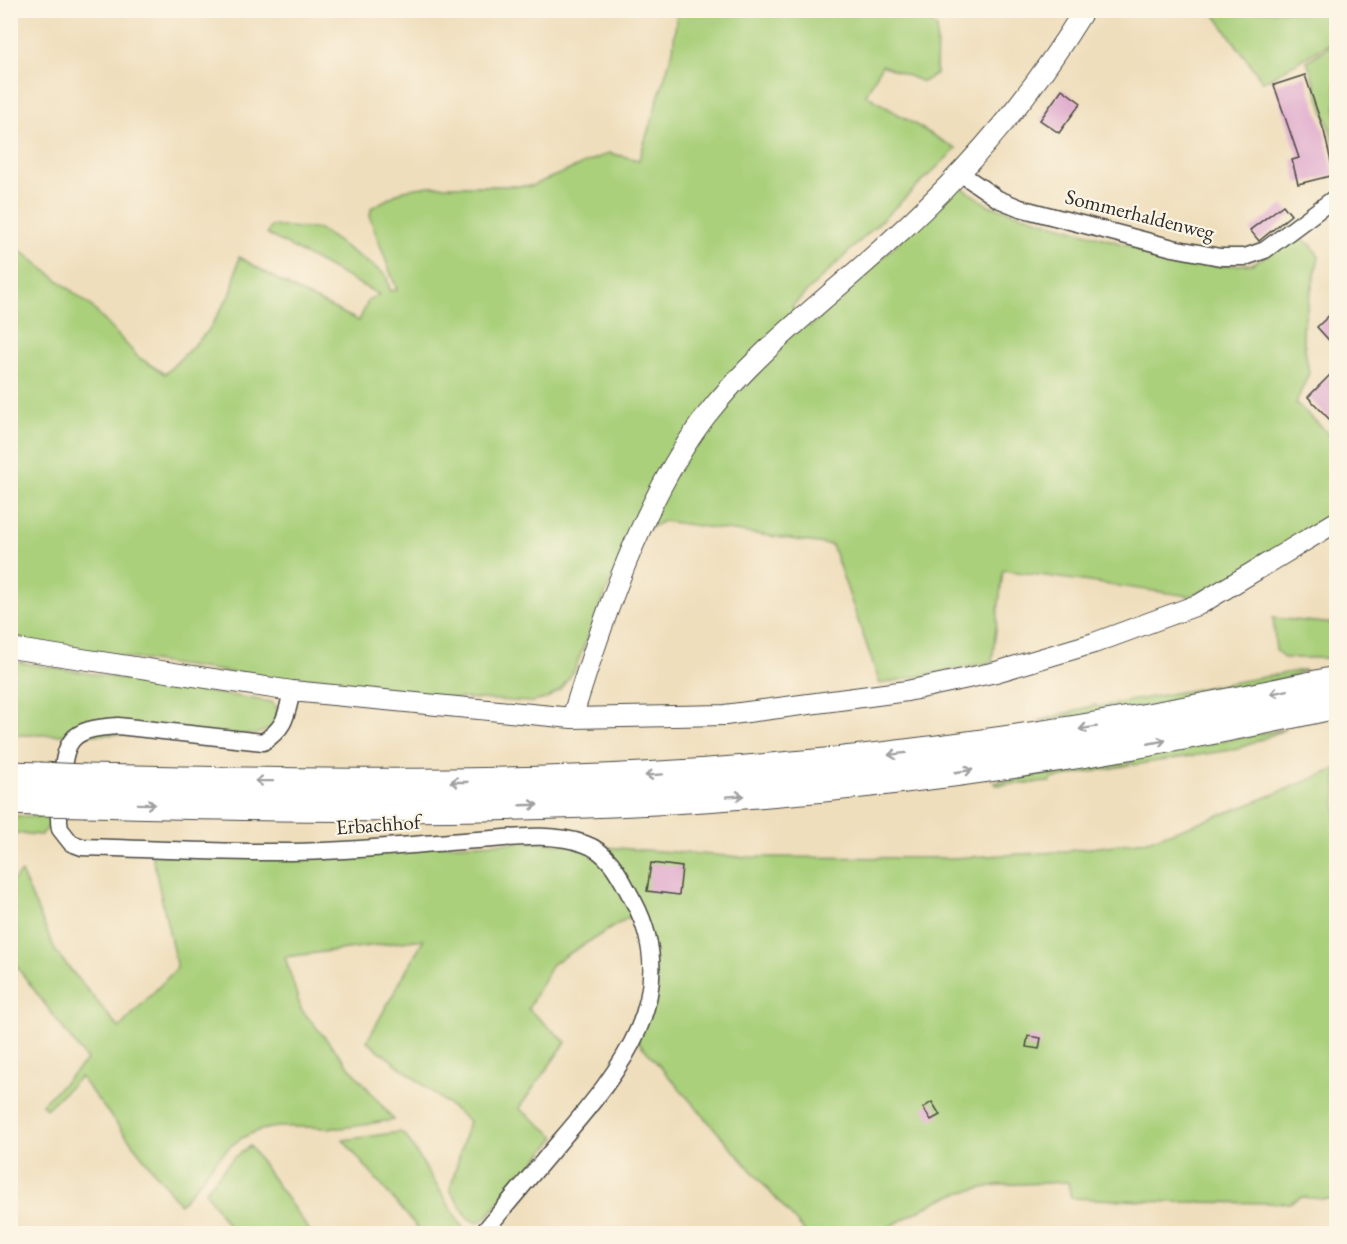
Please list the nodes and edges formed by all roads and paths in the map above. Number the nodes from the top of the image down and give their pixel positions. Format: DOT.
graph roads {
  1 [pos="1084,10"];
  2 [pos="960,173"];
  3 [pos="1336,197"];
  4 [pos="1336,522"];
  5 [pos="10,648"];
  6 [pos="1336,680"];
  7 [pos="292,691"];
  8 [pos="1336,705"];
  9 [pos="572,718"];
  10 [pos="10,775"];
  11 [pos="86,790"];
  12 [pos="29,793"];
  13 [pos="482,1233"];
  1 -- 2 [label="street"];
  2 -- 3 [label="street, Sommerhaldenweg"];
  2 -- 9 [label="street"];
  4 -- 9 [label="street"];
  5 -- 7 [label="street"];
  6 -- 11 [label="highway, one-way"];
  7 -- 9 [label="street"];
  7 -- 13 [label="street, Erbachhof"];
  11 -- 8 [label="highway, one-way"];
  10 -- 12 [label="highway"];
  11 -- 12 [label="highway, bridge"];
}
